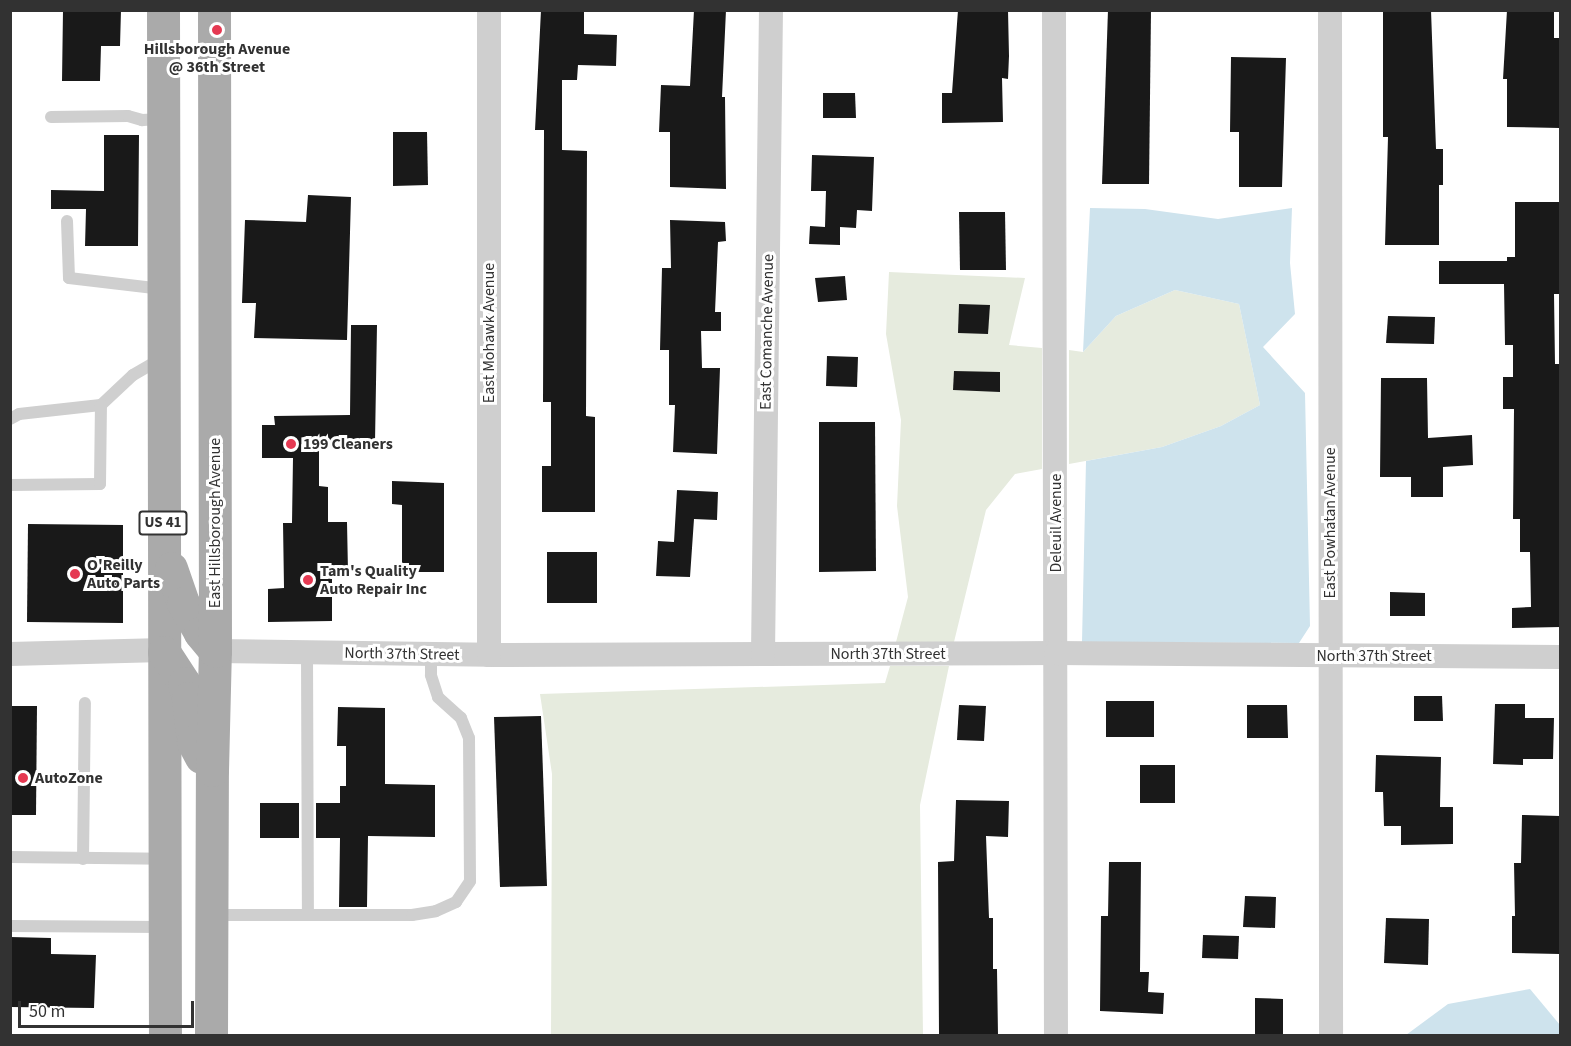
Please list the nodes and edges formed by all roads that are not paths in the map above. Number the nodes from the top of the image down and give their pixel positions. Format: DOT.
graph roads {
  1 [pos="163,10"];
  2 [pos="214,10"];
  3 [pos="489,10"];
  4 [pos="771,10"];
  5 [pos="1054,10"];
  6 [pos="1330,10"];
  7 [pos="51,117"];
  8 [pos="164,119"];
  9 [pos="67,221"];
  10 [pos="164,289"];
  11 [pos="163,357"];
  12 [pos="101,405"];
  13 [pos="10,419"];
  14 [pos="10,485"];
  15 [pos="163,543"];
  16 [pos="163,650"];
  17 [pos="215,651"];
  18 [pos="307,653"];
  19 [pos="1056,653"];
  20 [pos="10,654"];
  21 [pos="431,654"];
  22 [pos="763,654"];
  23 [pos="489,655"];
  24 [pos="1330,655"];
  25 [pos="1560,657"];
  26 [pos="85,703"];
  27 [pos="212,770"];
  28 [pos="10,857"];
  29 [pos="83,859"];
  30 [pos="163,859"];
  31 [pos="212,915"];
  32 [pos="308,915"];
  33 [pos="10,927"];
  34 [pos="163,927"];
  35 [pos="165,1035"];
  36 [pos="211,1035"];
  37 [pos="1056,1035"];
  38 [pos="1331,1035"];
  1 -- 8 [label="main road, US 41"];
  2 -- 17 [label="main road, East Hillsborough Avenue"];
  3 -- 23 [label="street, East Mohawk Avenue"];
  4 -- 22 [label="street, East Comanche Avenue"];
  5 -- 19 [label="street, Deleuil Avenue"];
  6 -- 24 [label="street, East Powhatan Avenue"];
  7 -- 8 [label="lane"];
  8 -- 10 [label="main road, US 41"];
  9 -- 10 [label="lane"];
  10 -- 11 [label="main road, US 41"];
  11 -- 12 [label="lane"];
  11 -- 15 [label="main road, US 41"];
  12 -- 13 [label="lane"];
  12 -- 14 [label="lane"];
  15 -- 16 [label="main road, US 41"];
  15 -- 17 [label="main road"];
  16 -- 20 [label="street"];
  16 -- 27 [label="main road"];
  16 -- 30 [label="main road, US 41"];
  17 -- 18 [label="street, North 37th Street"];
  17 -- 27 [label="main road, East Hillsborough Avenue"];
  18 -- 21 [label="street, North 37th Street"];
  18 -- 32 [label="lane"];
  19 -- 22 [label="street, North 37th Street"];
  19 -- 24 [label="street, North 37th Street"];
  19 -- 37 [label="street, Deleuil Avenue"];
  21 -- 23 [label="street, North 37th Street"];
  21 -- 32 [label="lane"];
  22 -- 23 [label="street, North 37th Street"];
  24 -- 25 [label="street, North 37th Street"];
  24 -- 38 [label="street, East Powhatan Avenue"];
  26 -- 29 [label="lane"];
  27 -- 31 [label="main road, East Hillsborough Avenue"];
  28 -- 29 [label="lane"];
  29 -- 30 [label="lane"];
  30 -- 34 [label="main road, US 41"];
  31 -- 32 [label="lane"];
  31 -- 36 [label="main road, East Hillsborough Avenue"];
  33 -- 34 [label="lane"];
  34 -- 35 [label="main road, US 41"];
}
